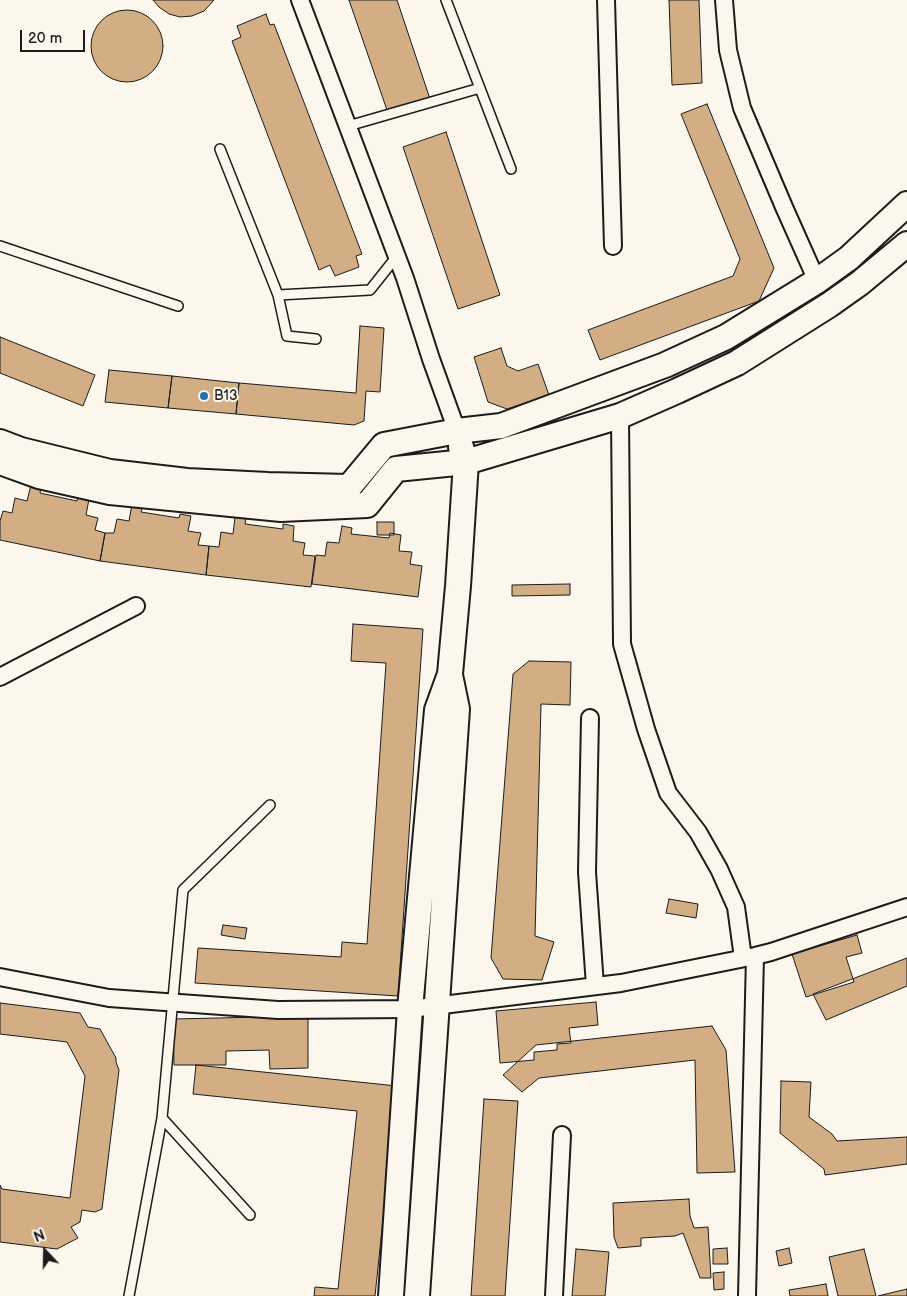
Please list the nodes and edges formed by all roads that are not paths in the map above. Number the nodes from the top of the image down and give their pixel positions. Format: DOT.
graph roads {
  1 [pos="300,0"];
  2 [pos="446,0"];
  3 [pos="606,0"];
  4 [pos="724,0"];
  5 [pos="480,88"];
  6 [pos="348,126"];
  7 [pos="220,149"];
  8 [pos="511,169"];
  9 [pos="907,204"];
  10 [pos="907,244"];
  11 [pos="0,246"];
  12 [pos="613,246"];
  13 [pos="397,256"];
  14 [pos="817,280"];
  15 [pos="278,295"];
  16 [pos="178,306"];
  17 [pos="316,339"];
  18 [pos="620,416"];
  19 [pos="456,431"];
  20 [pos="0,442"];
  21 [pos="0,462"];
  22 [pos="466,462"];
  23 [pos="136,606"];
  24 [pos="450,674"];
  25 [pos="0,677"];
  26 [pos="590,718"];
  27 [pos="270,806"];
  28 [pos="907,907"];
  29 [pos="749,957"];
  30 [pos="0,977"];
  31 [pos="595,986"];
  32 [pos="173,1003"];
  33 [pos="436,1007"];
  34 [pos="410,1009"];
  35 [pos="162,1118"];
  36 [pos="562,1135"];
  37 [pos="250,1215"];
  38 [pos="128,1296"];
  39 [pos="391,1296"];
  40 [pos="417,1296"];
  41 [pos="554,1296"];
  42 [pos="747,1296"];
  1 -- 6 [label="street"];
  2 -- 5 [label="lane"];
  3 -- 12 [label="street"];
  4 -- 14 [label="street"];
  5 -- 6 [label="lane"];
  5 -- 8 [label="lane"];
  6 -- 13 [label="street"];
  7 -- 15 [label="lane"];
  9 -- 14 [label="main road"];
  10 -- 18 [label="main road"];
  11 -- 16 [label="lane"];
  13 -- 15 [label="lane"];
  13 -- 19 [label="street"];
  14 -- 19 [label="main road"];
  15 -- 17 [label="lane"];
  18 -- 22 [label="main road"];
  18 -- 29 [label="street"];
  19 -- 20 [label="main road"];
  19 -- 22 [label="main road"];
  21 -- 22 [label="main road"];
  22 -- 24 [label="main road"];
  23 -- 25 [label="street"];
  24 -- 33 [label="main road"];
  24 -- 34 [label="main road"];
  26 -- 31 [label="street"];
  27 -- 32 [label="lane"];
  28 -- 29 [label="street"];
  29 -- 31 [label="street"];
  29 -- 42 [label="street"];
  30 -- 32 [label="street"];
  31 -- 33 [label="street"];
  32 -- 34 [label="street"];
  32 -- 35 [label="lane"];
  33 -- 34 [label="street"];
  33 -- 40 [label="main road"];
  34 -- 39 [label="main road"];
  35 -- 37 [label="lane"];
  35 -- 38 [label="lane"];
  36 -- 41 [label="street"];
}
